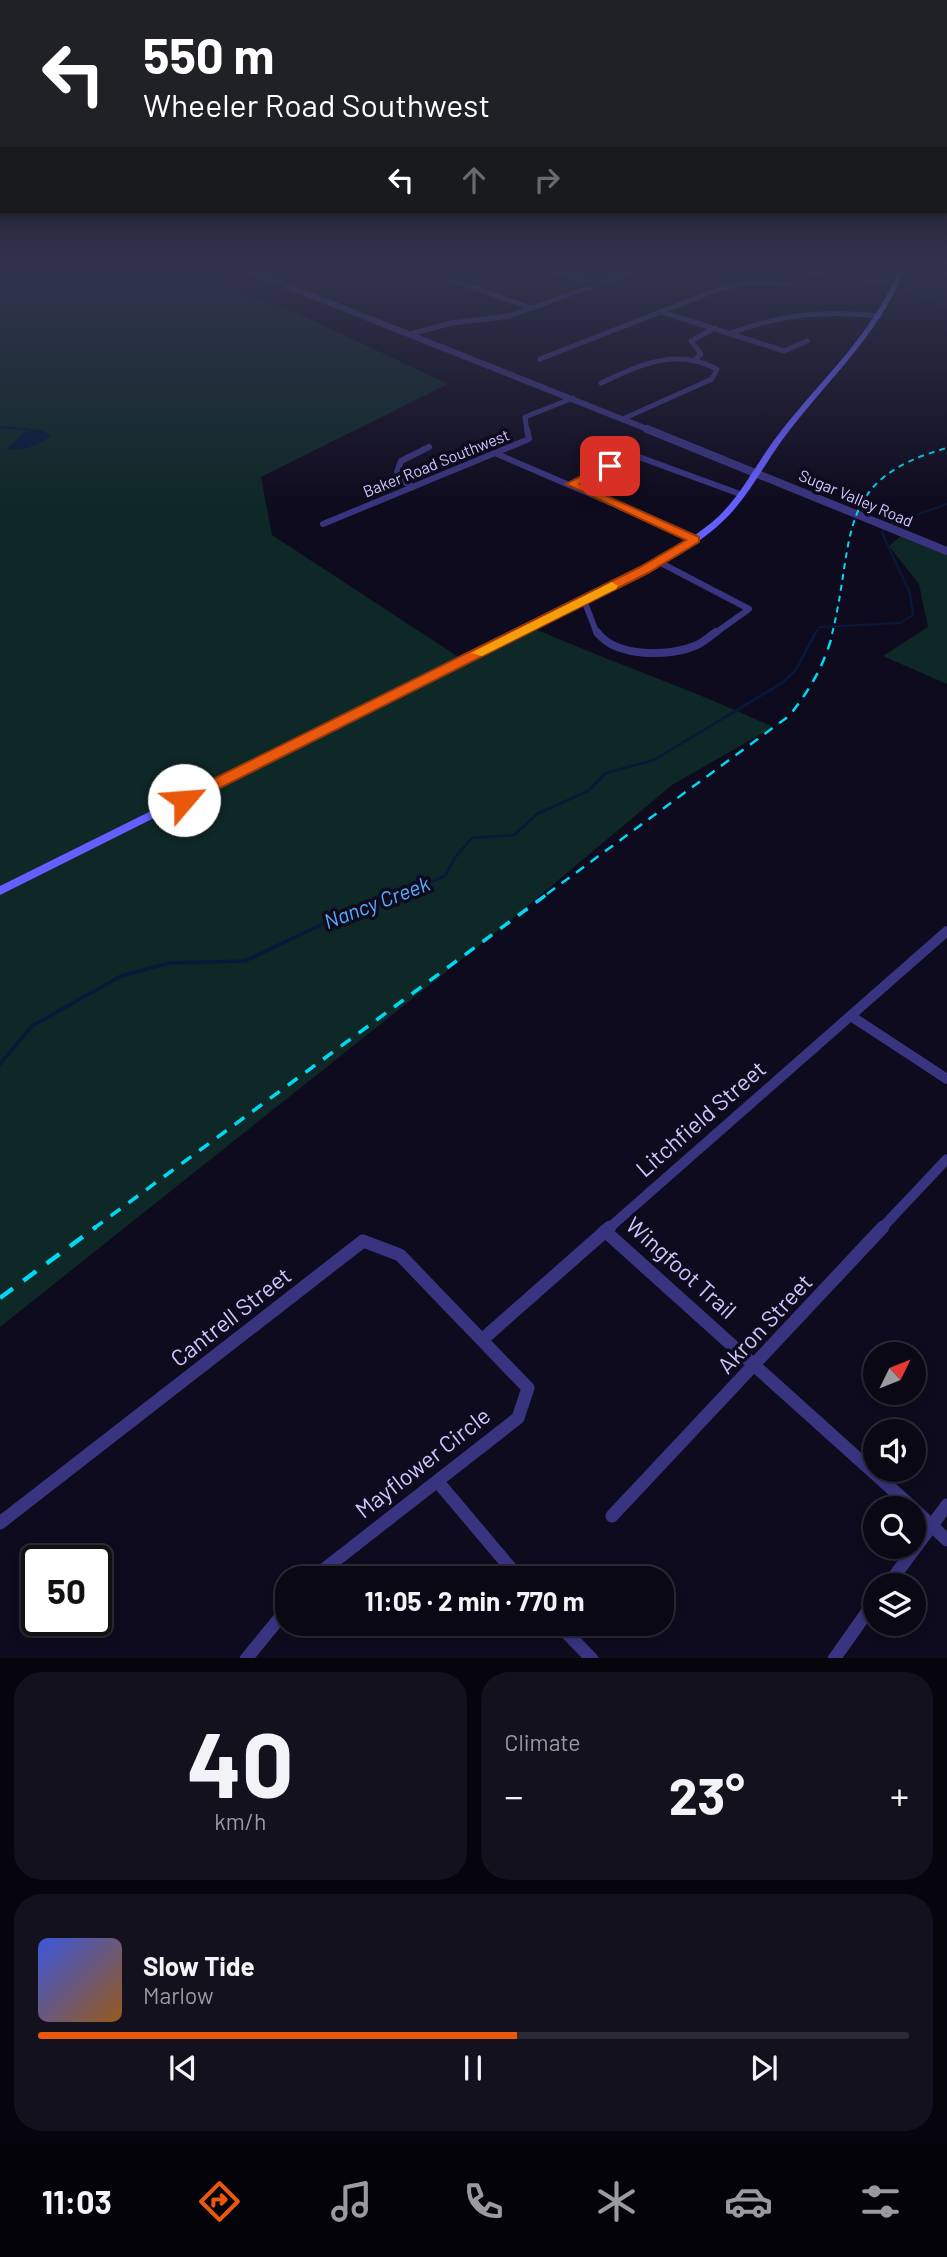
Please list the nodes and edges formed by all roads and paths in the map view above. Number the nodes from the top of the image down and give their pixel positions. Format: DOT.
graph roads {
  1 [pos="454,349"];
  2 [pos="565,349"];
  3 [pos="697,349"];
  4 [pos="853,349"];
  5 [pos="540,359"];
  6 [pos="695,360"];
  7 [pos="601,383"];
  8 [pos="573,398"];
  9 [pos="625,418"];
  10 [pos="429,447"];
  11 [pos="497,454"];
  12 [pos="754,471"];
  13 [pos="571,484"];
  14 [pos="413,487"];
  15 [pos="740,494"];
  16 [pos="323,524"];
  17 [pos="695,540"];
  18 [pos="947,551"];
  19 [pos="659,562"];
  20 [pos="584,600"];
  21 [pos="0,891"];
  22 [pos="947,931"];
  23 [pos="850,1016"];
  24 [pos="947,1079"];
  25 [pos="947,1159"];
  26 [pos="605,1231"];
  27 [pos="483,1339"];
  28 [pos="755,1364"];
  29 [pos="438,1482"];
  30 [pos="899,1496"];
  31 [pos="947,1505"];
  32 [pos="612,1516"];
  33 [pos="926,1521"];
  34 [pos="0,1523"];
  35 [pos="931,1526"];
  36 [pos="947,1540"];
  37 [pos="329,1566"];
  38 [pos="509,1566"];
  39 [pos="897,1573"];
  40 [pos="863,1617"];
  41 [pos="275,1623"];
  42 [pos="570,1636"];
  43 [pos="246,1658"];
  44 [pos="592,1658"];
  45 [pos="834,1658"];
  1 -- 8 [label="street, Sugar Valley Road"];
  2 -- 5 [label="street"];
  3 -- 6 [label="street"];
  4 -- 12 [label="main road"];
  6 -- 7 [label="street"];
  6 -- 9 [label="street"];
  8 -- 9 [label="street, Sugar Valley Road"];
  8 -- 11 [label="street, Baker Road Southwest"];
  9 -- 12 [label="street, Sugar Valley Road"];
  10 -- 14 [label="street"];
  11 -- 13 [label="street"];
  11 -- 14 [label="street, Baker Road Southwest"];
  12 -- 15 [label="main road"];
  12 -- 18 [label="street, Sugar Valley Road"];
  13 -- 15 [label="street"];
  13 -- 17 [label="street"];
  14 -- 16 [label="street, Baker Road Southwest"];
  15 -- 17 [label="main road"];
  17 -- 19 [label="main road"];
  19 -- 20 [label="main road"];
  19 -- 20 [label="street"];
  20 -- 21 [label="main road"];
  22 -- 23 [label="street, Litchfield Street"];
  23 -- 24 [label="street"];
  23 -- 26 [label="street, Litchfield Street"];
  25 -- 28 [label="street, Akron Street"];
  26 -- 27 [label="street, Litchfield Street"];
  26 -- 28 [label="street, Wingfoot Trail"];
  27 -- 29 [label="street, Mayflower Circle"];
  27 -- 34 [label="street, Cantrell Street"];
  28 -- 30 [label="street, Wingfoot Trail"];
  28 -- 32 [label="street, Akron Street"];
  29 -- 37 [label="street, Mayflower Circle"];
  29 -- 38 [label="street"];
  31 -- 35 [label="street"];
  33 -- 35 [label="street, Wingfoot Trail"];
  35 -- 36 [label="street, Wingfoot Trail"];
  35 -- 39 [label="street"];
  40 -- 45 [label="street"];
  41 -- 43 [label="street"];
  42 -- 44 [label="street"];
}
